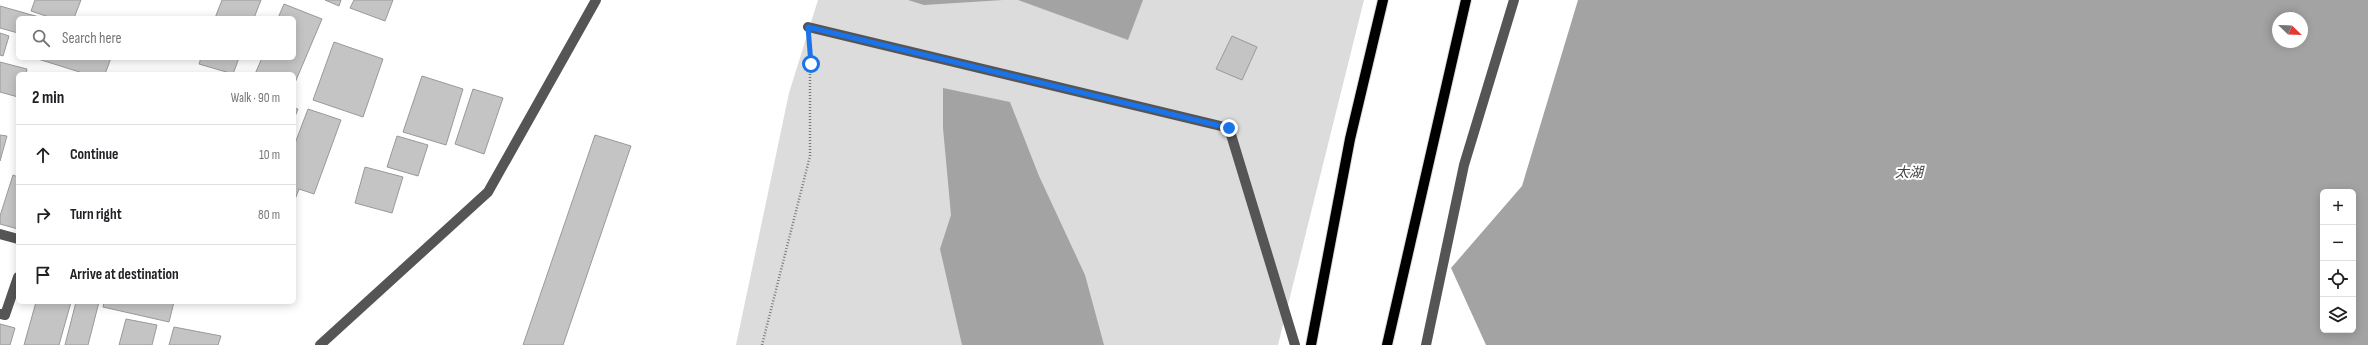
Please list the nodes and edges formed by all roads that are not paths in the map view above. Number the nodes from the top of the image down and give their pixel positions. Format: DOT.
graph roads {
  1 [pos="596,0"];
  2 [pos="1383,0"];
  3 [pos="1466,0"];
  4 [pos="1514,0"];
  5 [pos="808,27"];
  6 [pos="0,234"];
  7 [pos="16,238"];
  8 [pos="16,283"];
  9 [pos="0,314"];
  10 [pos="320,345"];
  11 [pos="1295,345"];
  12 [pos="1311,345"];
  13 [pos="1387,345"];
  14 [pos="1426,345"];
  1 -- 10 [label="street"];
  2 -- 12 [label="main road"];
  3 -- 13 [label="main road"];
  4 -- 14 [label="street"];
  5 -- 11 [label="street"];
  6 -- 7 [label="street"];
  8 -- 9 [label="street"];
}
